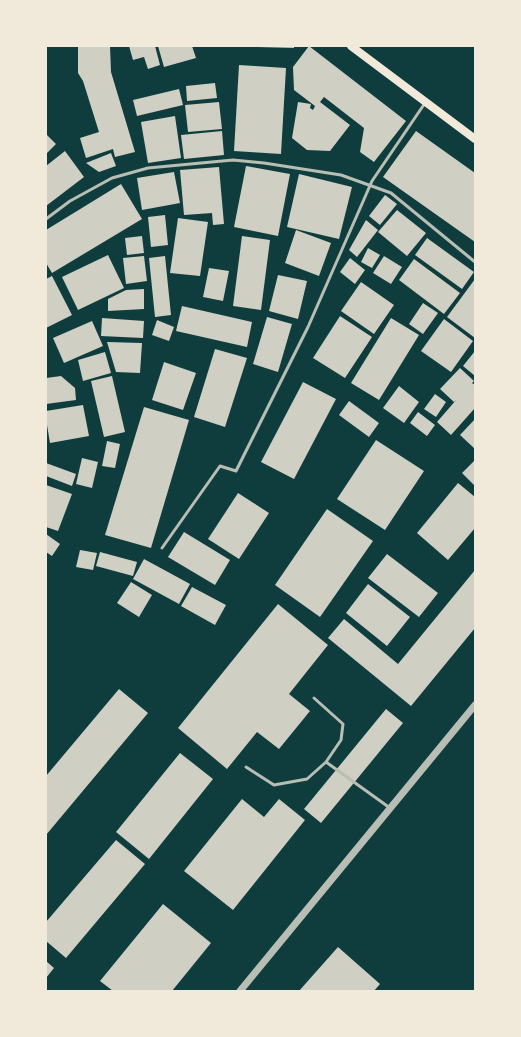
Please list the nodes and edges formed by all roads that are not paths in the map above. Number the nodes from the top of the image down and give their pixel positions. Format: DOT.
graph roads {
  1 [pos="351,46"];
  2 [pos="426,102"];
  3 [pos="475,139"];
  4 [pos="46,219"];
  5 [pos="475,262"];
  6 [pos="162,548"];
  7 [pos="314,698"];
  8 [pos="474,708"];
  9 [pos="326,762"];
  10 [pos="246,767"];
  11 [pos="390,808"];
  12 [pos="240,991"];
  1 -- 2 [label="main road"];
  2 -- 3 [label="main road"];
  2 -- 6 [label="lane"];
  4 -- 5 [label="lane"];
  7 -- 9 [label="lane"];
  8 -- 11 [label="street"];
  9 -- 10 [label="lane"];
  9 -- 11 [label="lane"];
  11 -- 12 [label="street"];
}
